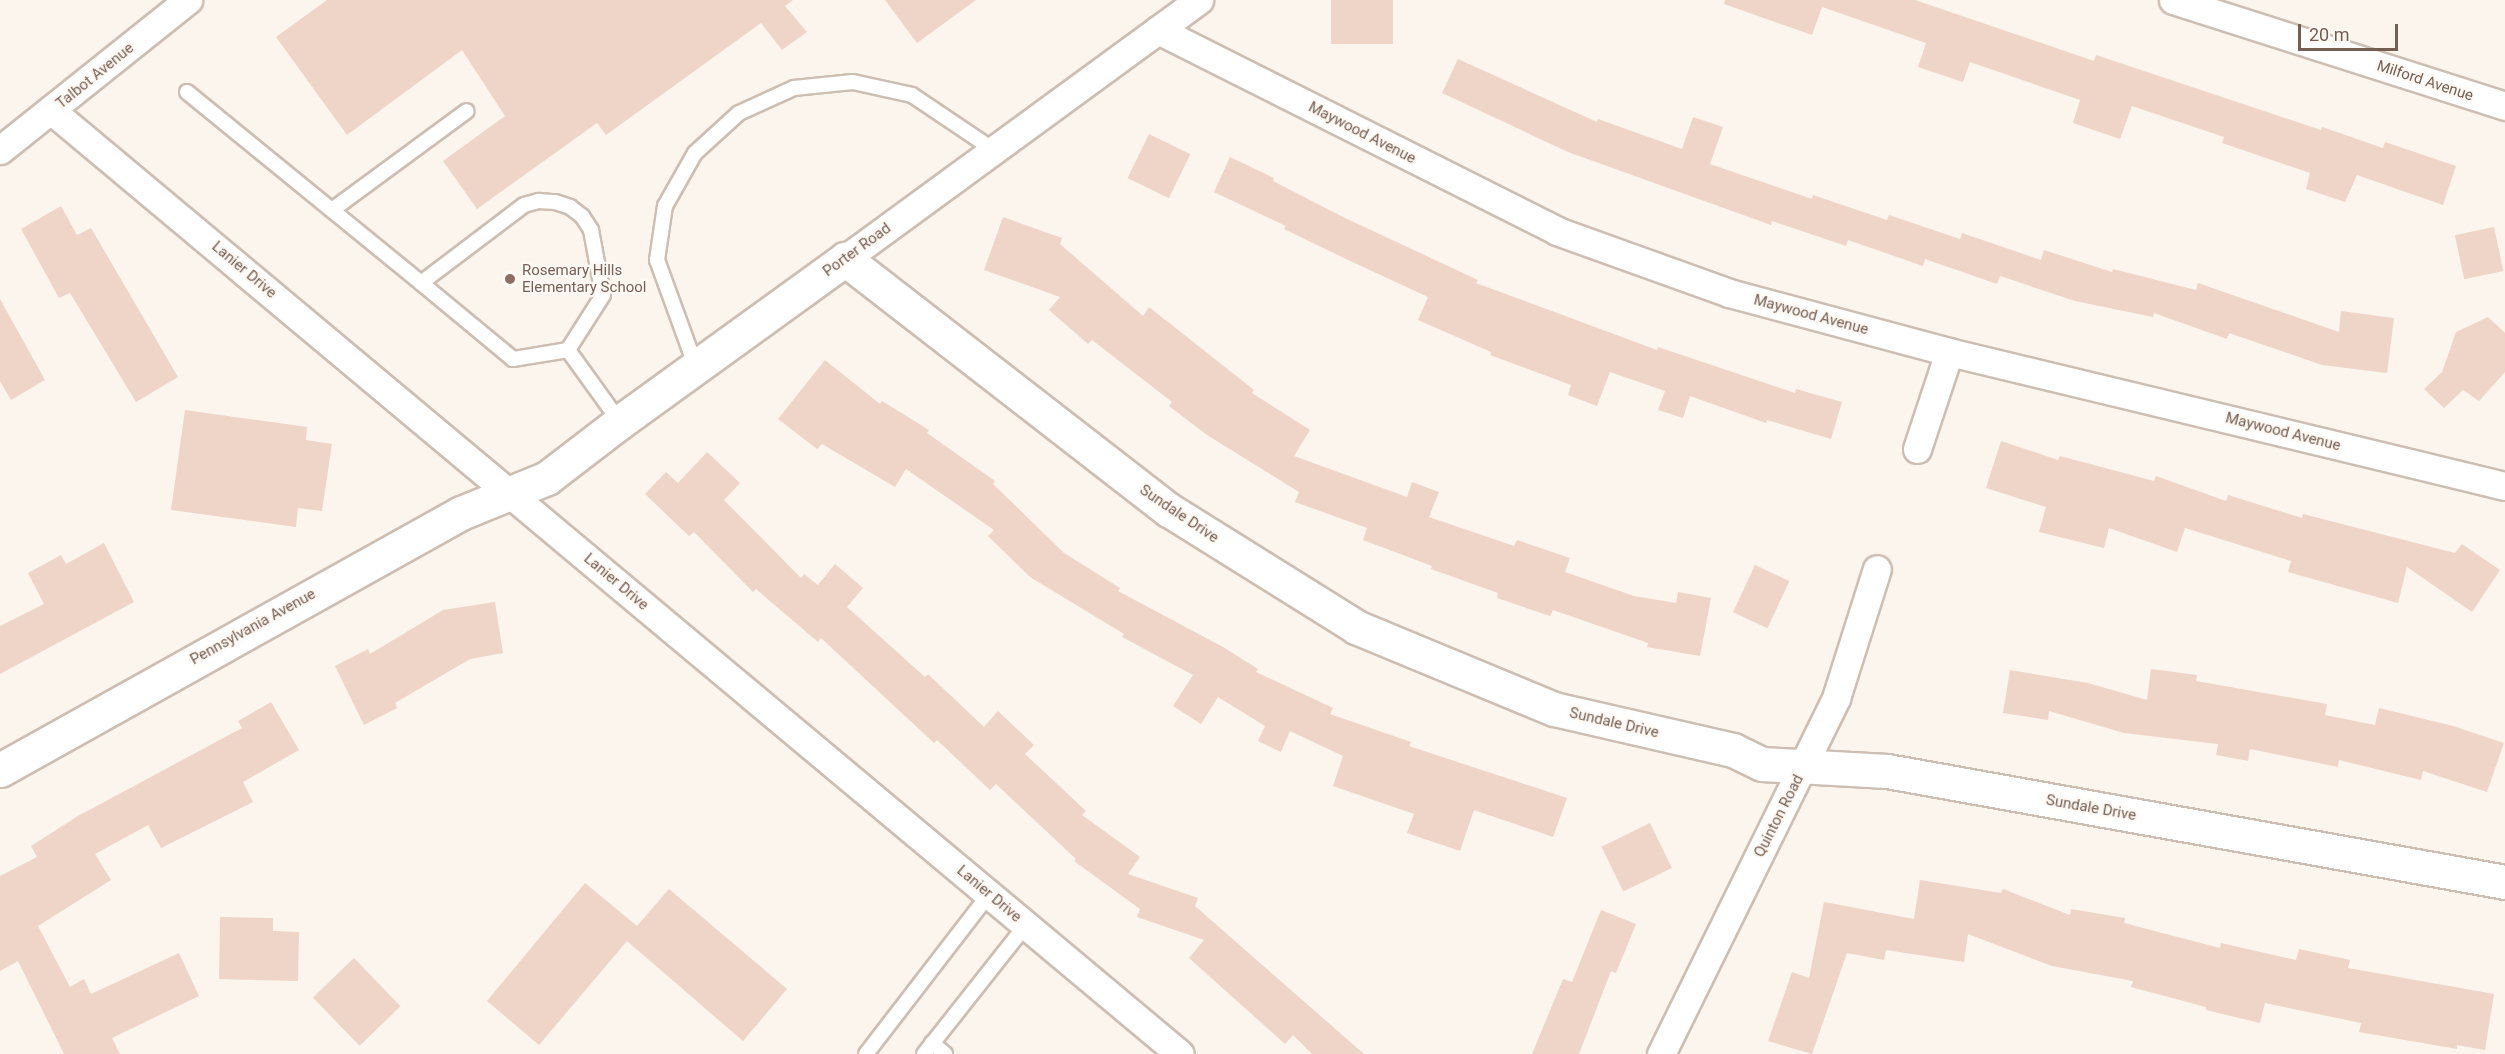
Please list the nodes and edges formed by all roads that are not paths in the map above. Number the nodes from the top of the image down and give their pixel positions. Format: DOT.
graph roads {
  1 [pos="188,0"];
  2 [pos="1199,0"];
  3 [pos="2173,0"];
  4 [pos="1158,30"];
  5 [pos="188,92"];
  6 [pos="2505,106"];
  7 [pos="52,111"];
  8 [pos="467,111"];
  9 [pos="0,150"];
  10 [pos="994,150"];
  11 [pos="332,210"];
  12 [pos="845,259"];
  13 [pos="421,283"];
  14 [pos="568,350"];
  15 [pos="1949,352"];
  16 [pos="696,369"];
  17 [pos="620,422"];
  18 [pos="1917,449"];
  19 [pos="2505,486"];
  20 [pos="511,494"];
  21 [pos="1877,569"];
  22 [pos="1804,767"];
  23 [pos="0,770"];
  24 [pos="2505,882"];
  25 [pos="989,894"];
  26 [pos="1026,925"];
  27 [pos="928,1049"];
  28 [pos="866,1054"];
  29 [pos="945,1054"];
  30 [pos="1180,1054"];
  31 [pos="1661,1054"];
  1 -- 7 [label="street, Talbot Avenue"];
  2 -- 4 [label="street, Porter Road"];
  3 -- 6 [label="street, Milford Avenue"];
  4 -- 10 [label="street, Porter Road"];
  4 -- 15 [label="street, Maywood Avenue"];
  5 -- 11 [label="lane"];
  7 -- 9 [label="street, Talbot Avenue"];
  7 -- 20 [label="street, Lanier Drive"];
  8 -- 11 [label="lane"];
  10 -- 12 [label="street, Porter Road"];
  10 -- 16 [label="lane"];
  11 -- 13 [label="lane"];
  12 -- 16 [label="street, Porter Road"];
  12 -- 22 [label="street, Sundale Drive"];
  13 -- 14 [label="lane"];
  13 -- 14 [label="lane"];
  14 -- 17 [label="lane"];
  15 -- 18 [label="street"];
  15 -- 19 [label="street, Maywood Avenue"];
  16 -- 17 [label="street, Porter Road"];
  17 -- 20 [label="street, Porter Road"];
  20 -- 23 [label="street, Pennsylvania Avenue"];
  20 -- 25 [label="street, Lanier Drive"];
  21 -- 22 [label="street, Quinton Road"];
  22 -- 24 [label="street, Sundale Drive"];
  22 -- 31 [label="street, Quinton Road"];
  25 -- 26 [label="street, Lanier Drive"];
  25 -- 28 [label="lane"];
  26 -- 27 [label="lane"];
  26 -- 30 [label="street, Lanier Drive"];
  27 -- 29 [label="lane"];
}
